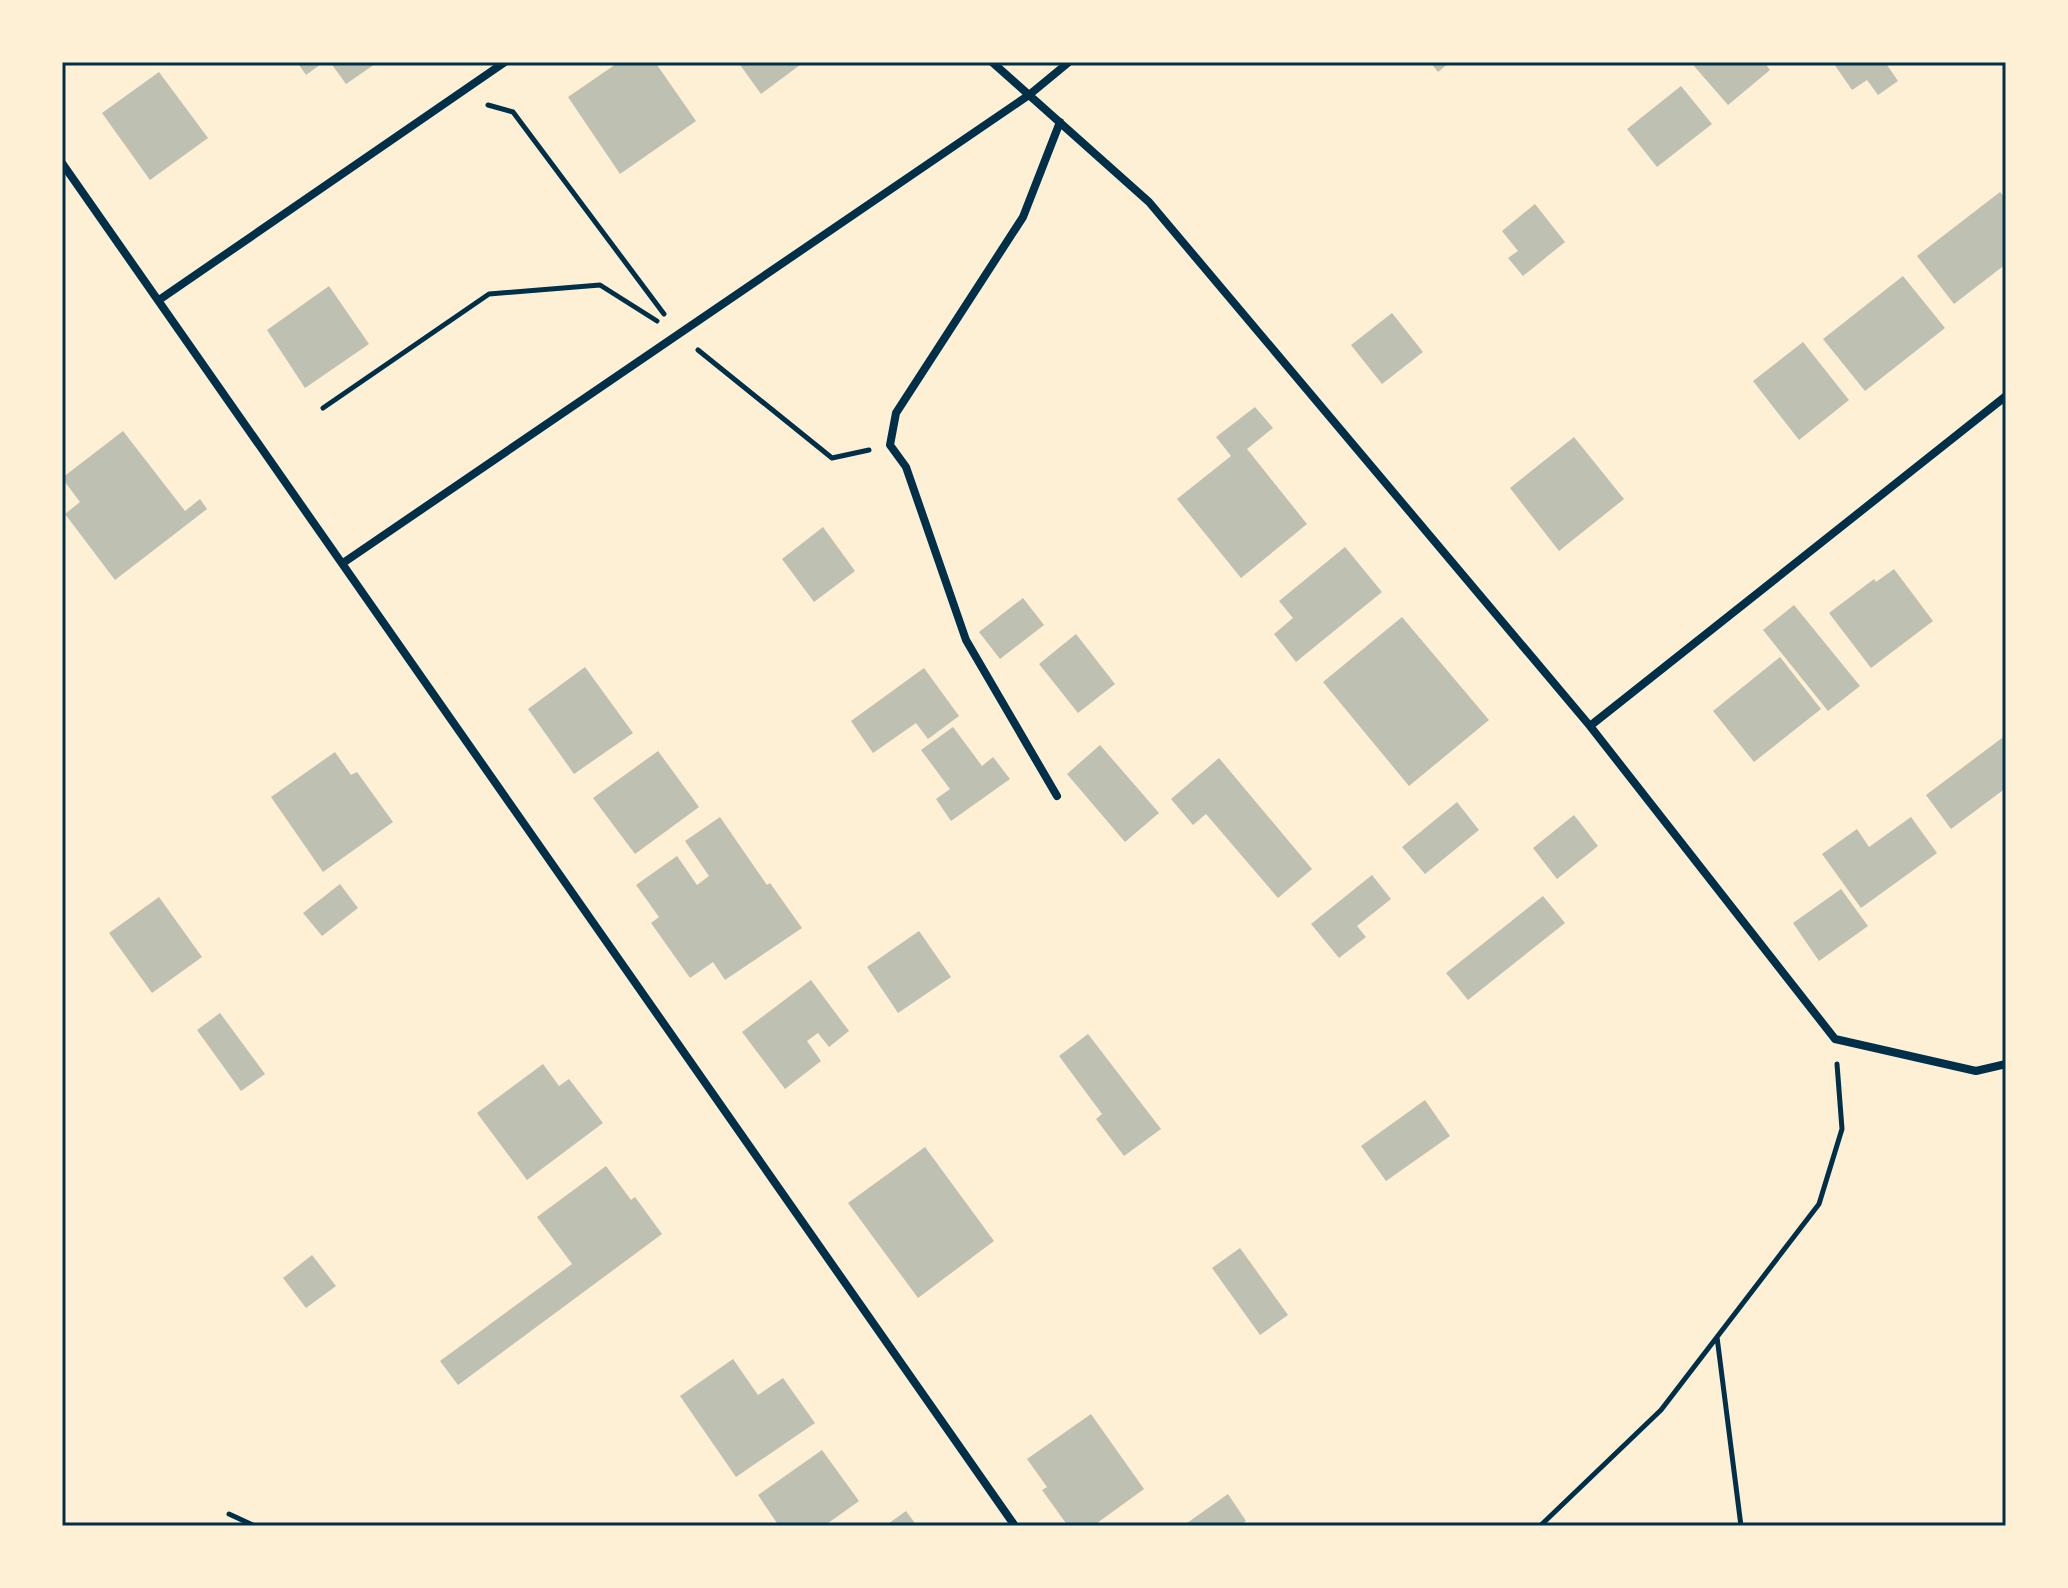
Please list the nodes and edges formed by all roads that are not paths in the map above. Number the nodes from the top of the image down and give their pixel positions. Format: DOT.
graph roads {
  1 [pos="505,62"];
  2 [pos="992,62"];
  3 [pos="1069,62"];
  4 [pos="1029,95"];
  5 [pos="1060,122"];
  6 [pos="62,163"];
  7 [pos="159,300"];
  8 [pos="2006,396"];
  9 [pos="343,563"];
  10 [pos="1590,726"];
  11 [pos="1057,796"];
  12 [pos="2006,1064"];
  13 [pos="1015,1526"];
  1 -- 7 [label="street"];
  2 -- 4 [label="street"];
  3 -- 4 [label="street"];
  4 -- 5 [label="street"];
  4 -- 9 [label="street"];
  5 -- 10 [label="street"];
  5 -- 11 [label="street"];
  6 -- 7 [label="street"];
  7 -- 9 [label="street"];
  8 -- 10 [label="street"];
  9 -- 13 [label="street"];
  10 -- 12 [label="street"];
}
